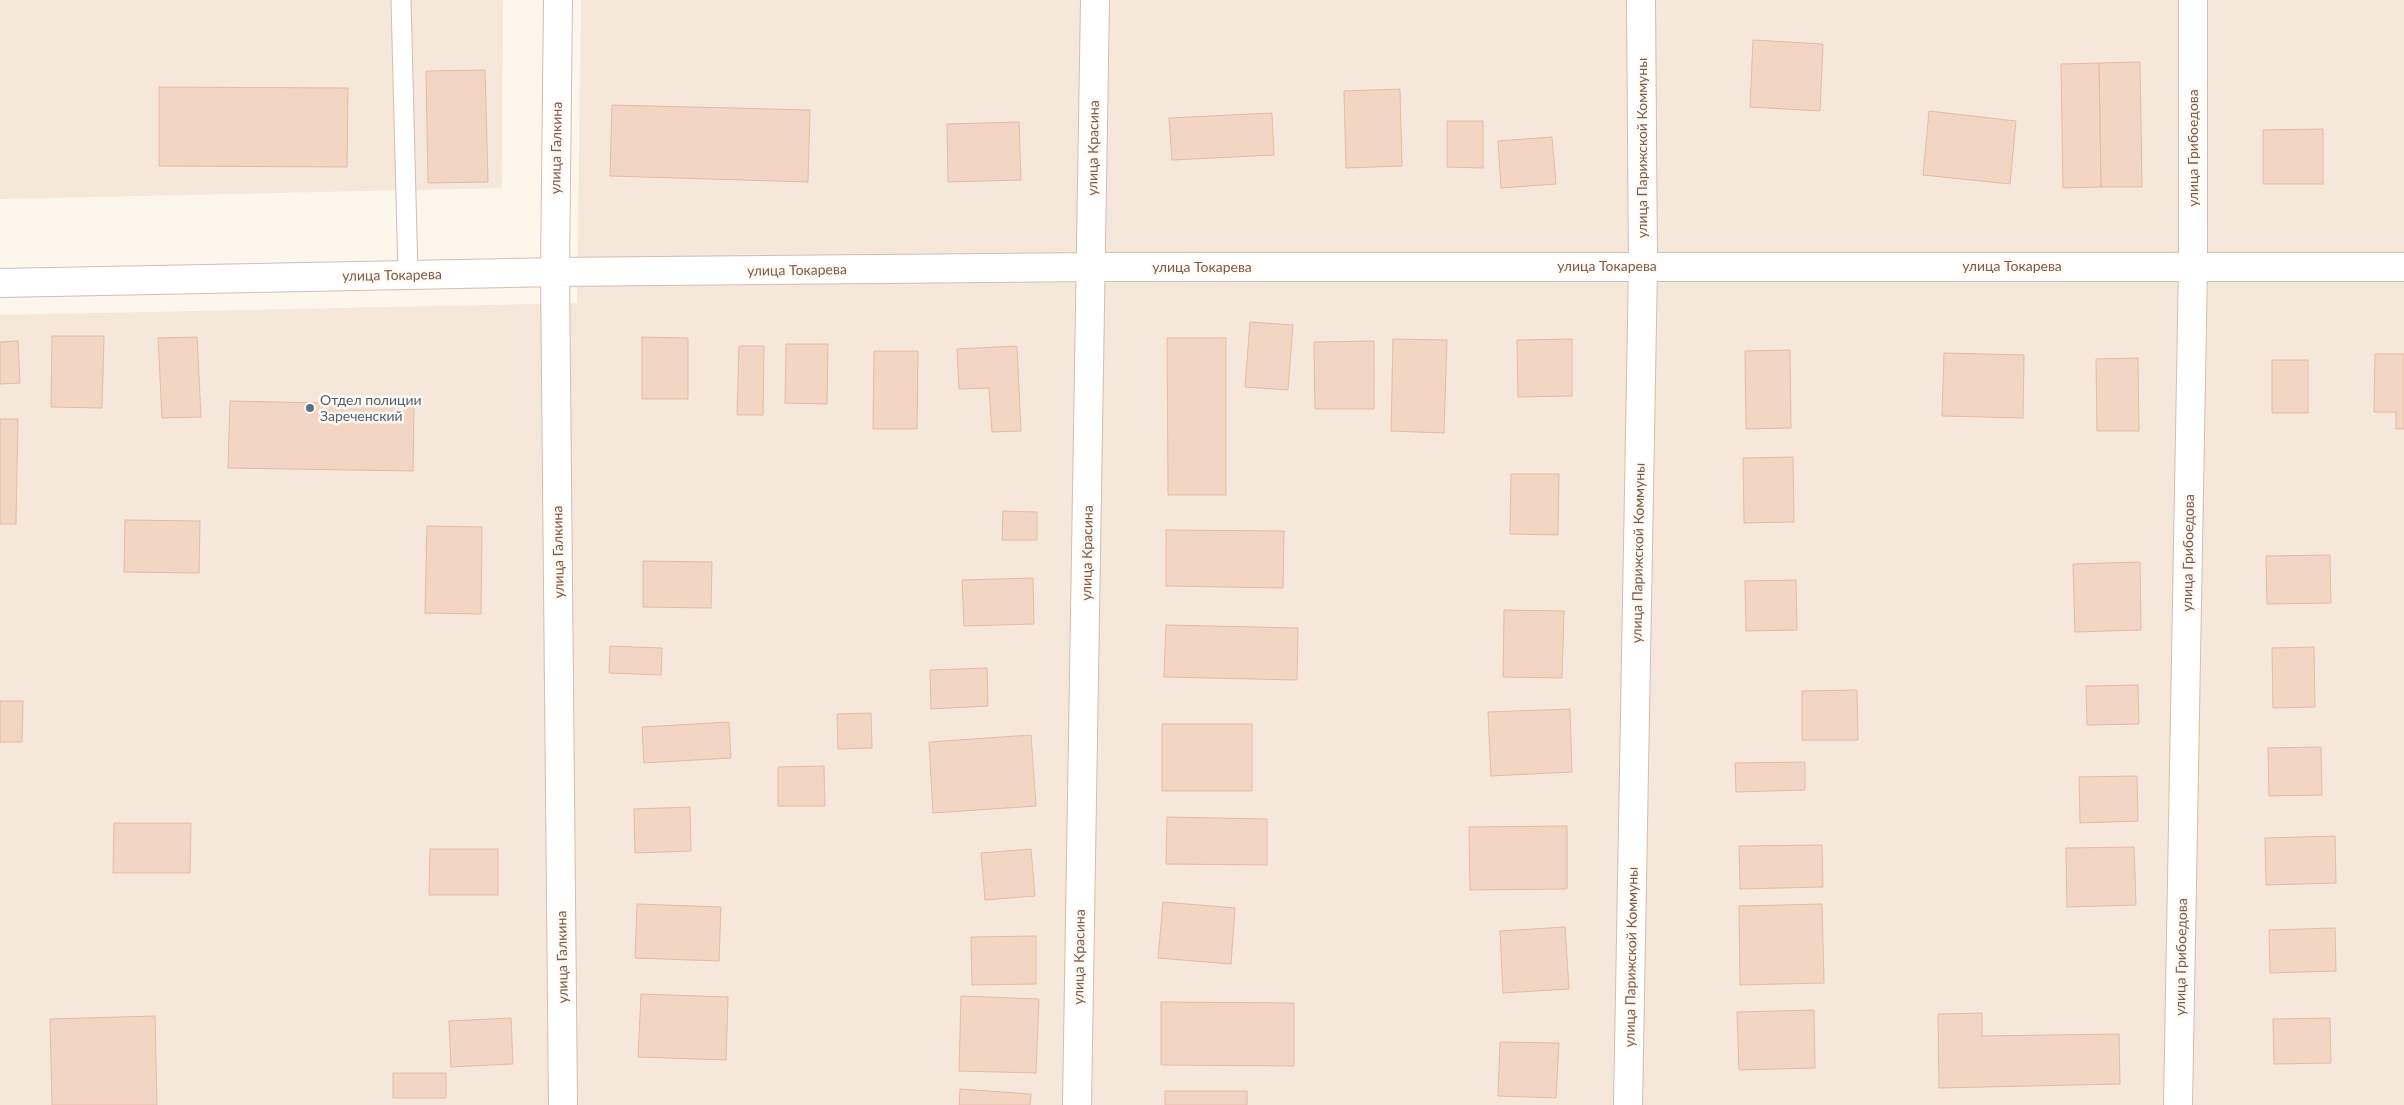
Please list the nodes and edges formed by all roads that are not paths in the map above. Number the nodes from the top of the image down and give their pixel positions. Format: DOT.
graph roads {
  1 [pos="401,0"];
  2 [pos="558,0"];
  3 [pos="1095,0"];
  4 [pos="1641,0"];
  5 [pos="2193,0"];
  6 [pos="1643,266"];
  7 [pos="2193,266"];
  8 [pos="1092,267"];
  9 [pos="2404,267"];
  10 [pos="555,272"];
  11 [pos="408,275"];
  12 [pos="0,283"];
  13 [pos="563,1105"];
  14 [pos="1077,1105"];
  15 [pos="1628,1105"];
  16 [pos="2178,1105"];
  1 -- 11 [label="lane"];
  2 -- 10 [label="street, улица Галкина"];
  3 -- 8 [label="street, улица Красина"];
  4 -- 6 [label="street, улица Парижской Коммуны"];
  5 -- 7 [label="street, улица Грибоедова"];
  6 -- 7 [label="street, улица Токарева"];
  6 -- 8 [label="street, улица Токарева"];
  6 -- 15 [label="street, улица Парижской Коммуны"];
  7 -- 9 [label="street, улица Токарева"];
  7 -- 16 [label="street, улица Грибоедова"];
  8 -- 10 [label="street, улица Токарева"];
  8 -- 14 [label="street, улица Красина"];
  10 -- 11 [label="street, улица Токарева"];
  10 -- 13 [label="street, улица Галкина"];
  11 -- 12 [label="street, улица Токарева"];
}
